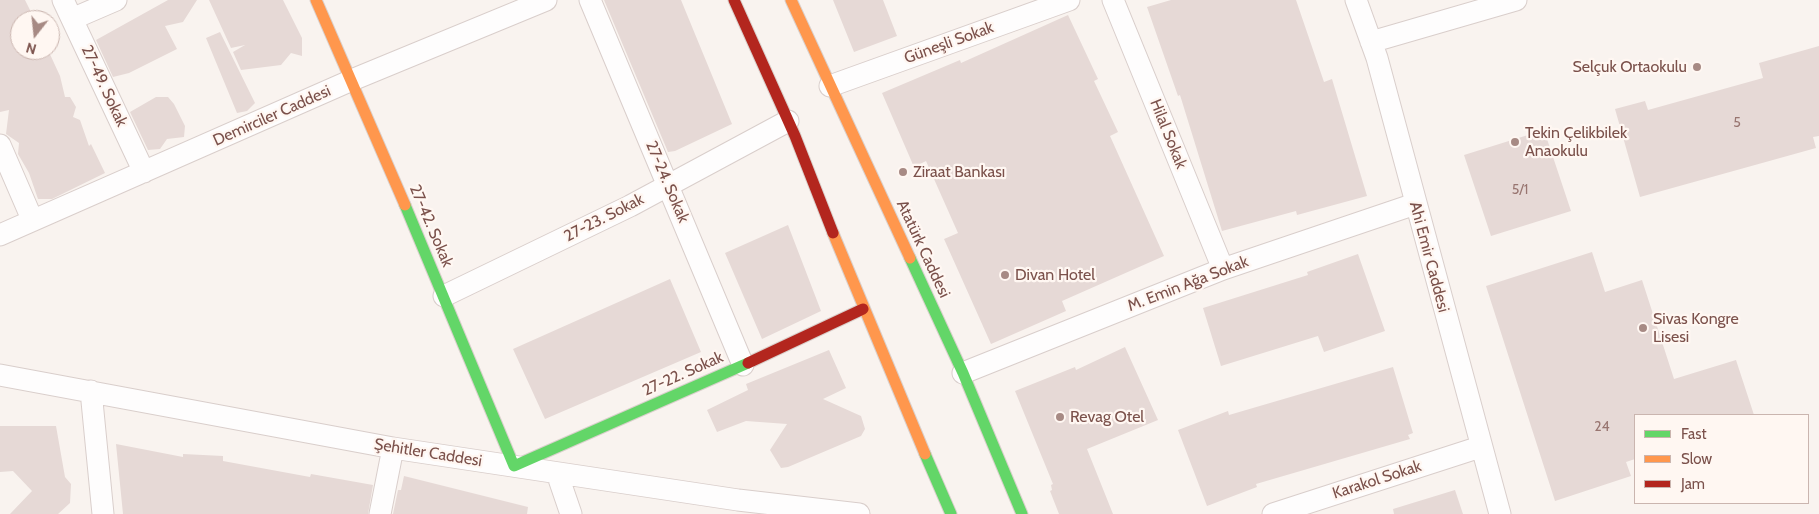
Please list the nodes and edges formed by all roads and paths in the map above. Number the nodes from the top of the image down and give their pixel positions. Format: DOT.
graph roads {
  1 [pos="116,0"];
  2 [pos="316,0"];
  3 [pos="546,0"];
  4 [pos="590,0"];
  5 [pos="734,0"];
  6 [pos="791,0"];
  7 [pos="1069,0"];
  8 [pos="1114,0"];
  9 [pos="1356,0"];
  10 [pos="1516,0"];
  11 [pos="67,9"];
  12 [pos="1371,42"];
  13 [pos="352,80"];
  14 [pos="830,86"];
  15 [pos="788,121"];
  16 [pos="0,145"];
  17 [pos="144,172"];
  18 [pos="668,184"];
  19 [pos="1415,204"];
  20 [pos="32,219"];
  21 [pos="0,235"];
  22 [pos="1224,268"];
  23 [pos="444,296"];
  24 [pos="863,309"];
  25 [pos="743,365"];
  26 [pos="963,373"];
  27 [pos="0,374"];
  28 [pos="90,391"];
  29 [pos="1480,447"];
  30 [pos="393,448"];
  31 [pos="514,466"];
  32 [pos="557,473"];
  33 [pos="813,511"];
  34 [pos="100,512"];
  35 [pos="380,514"];
  36 [pos="571,514"];
  37 [pos="859,514"];
  38 [pos="951,514"];
  39 [pos="1022,514"];
  40 [pos="1273,514"];
  41 [pos="1500,514"];
  1 -- 11 [label="street"];
  2 -- 13 [label="main road, 27-42. Sokak"];
  3 -- 13 [label="street, Demirciler Caddesi"];
  4 -- 18 [label="street, 27-24. Sokak"];
  5 -- 15 [label="main road"];
  6 -- 14 [label="main road, Atatürk Caddesi"];
  7 -- 14 [label="street, Güneşli Sokak"];
  8 -- 22 [label="street, Hilal Sokak"];
  9 -- 12 [label="street, Ahi Emir Caddesi"];
  10 -- 12 [label="street"];
  11 -- 17 [label="street, 27-49. Sokak"];
  12 -- 19 [label="street, Ahi Emir Caddesi"];
  13 -- 17 [label="street, Demirciler Caddesi"];
  13 -- 23 [label="main road, 27-42. Sokak"];
  14 -- 26 [label="main road, Atatürk Caddesi"];
  15 -- 18 [label="street, 27-23. Sokak"];
  15 -- 24 [label="main road"];
  16 -- 20 [label="street"];
  17 -- 20 [label="street, Demirciler Caddesi"];
  18 -- 23 [label="street, 27-23. Sokak"];
  18 -- 25 [label="street, 27-24. Sokak"];
  19 -- 22 [label="street, M. Emin Ağa Sokak"];
  19 -- 29 [label="street, Ahi Emir Caddesi"];
  20 -- 21 [label="street, Demirciler Caddesi"];
  22 -- 26 [label="street, M. Emin Ağa Sokak"];
  23 -- 31 [label="main road, 27-42. Sokak"];
  24 -- 25 [label="main road, 27-22. Sokak"];
  24 -- 38 [label="main road"];
  25 -- 31 [label="main road, 27-22. Sokak"];
  26 -- 39 [label="main road, Atatürk Caddesi"];
  27 -- 28 [label="street, Şehitler Caddesi"];
  28 -- 30 [label="street, Şehitler Caddesi"];
  28 -- 34 [label="street"];
  29 -- 40 [label="street, Karakol Sokak"];
  29 -- 41 [label="street, Ahi Emir Caddesi"];
  30 -- 31 [label="street, Şehitler Caddesi"];
  30 -- 35 [label="street"];
  31 -- 32 [label="street, Şehitler Caddesi"];
  32 -- 33 [label="street, Şehitler Caddesi"];
  32 -- 36 [label="street"];
  33 -- 37 [label="street, Şehitler Caddesi"];
}
